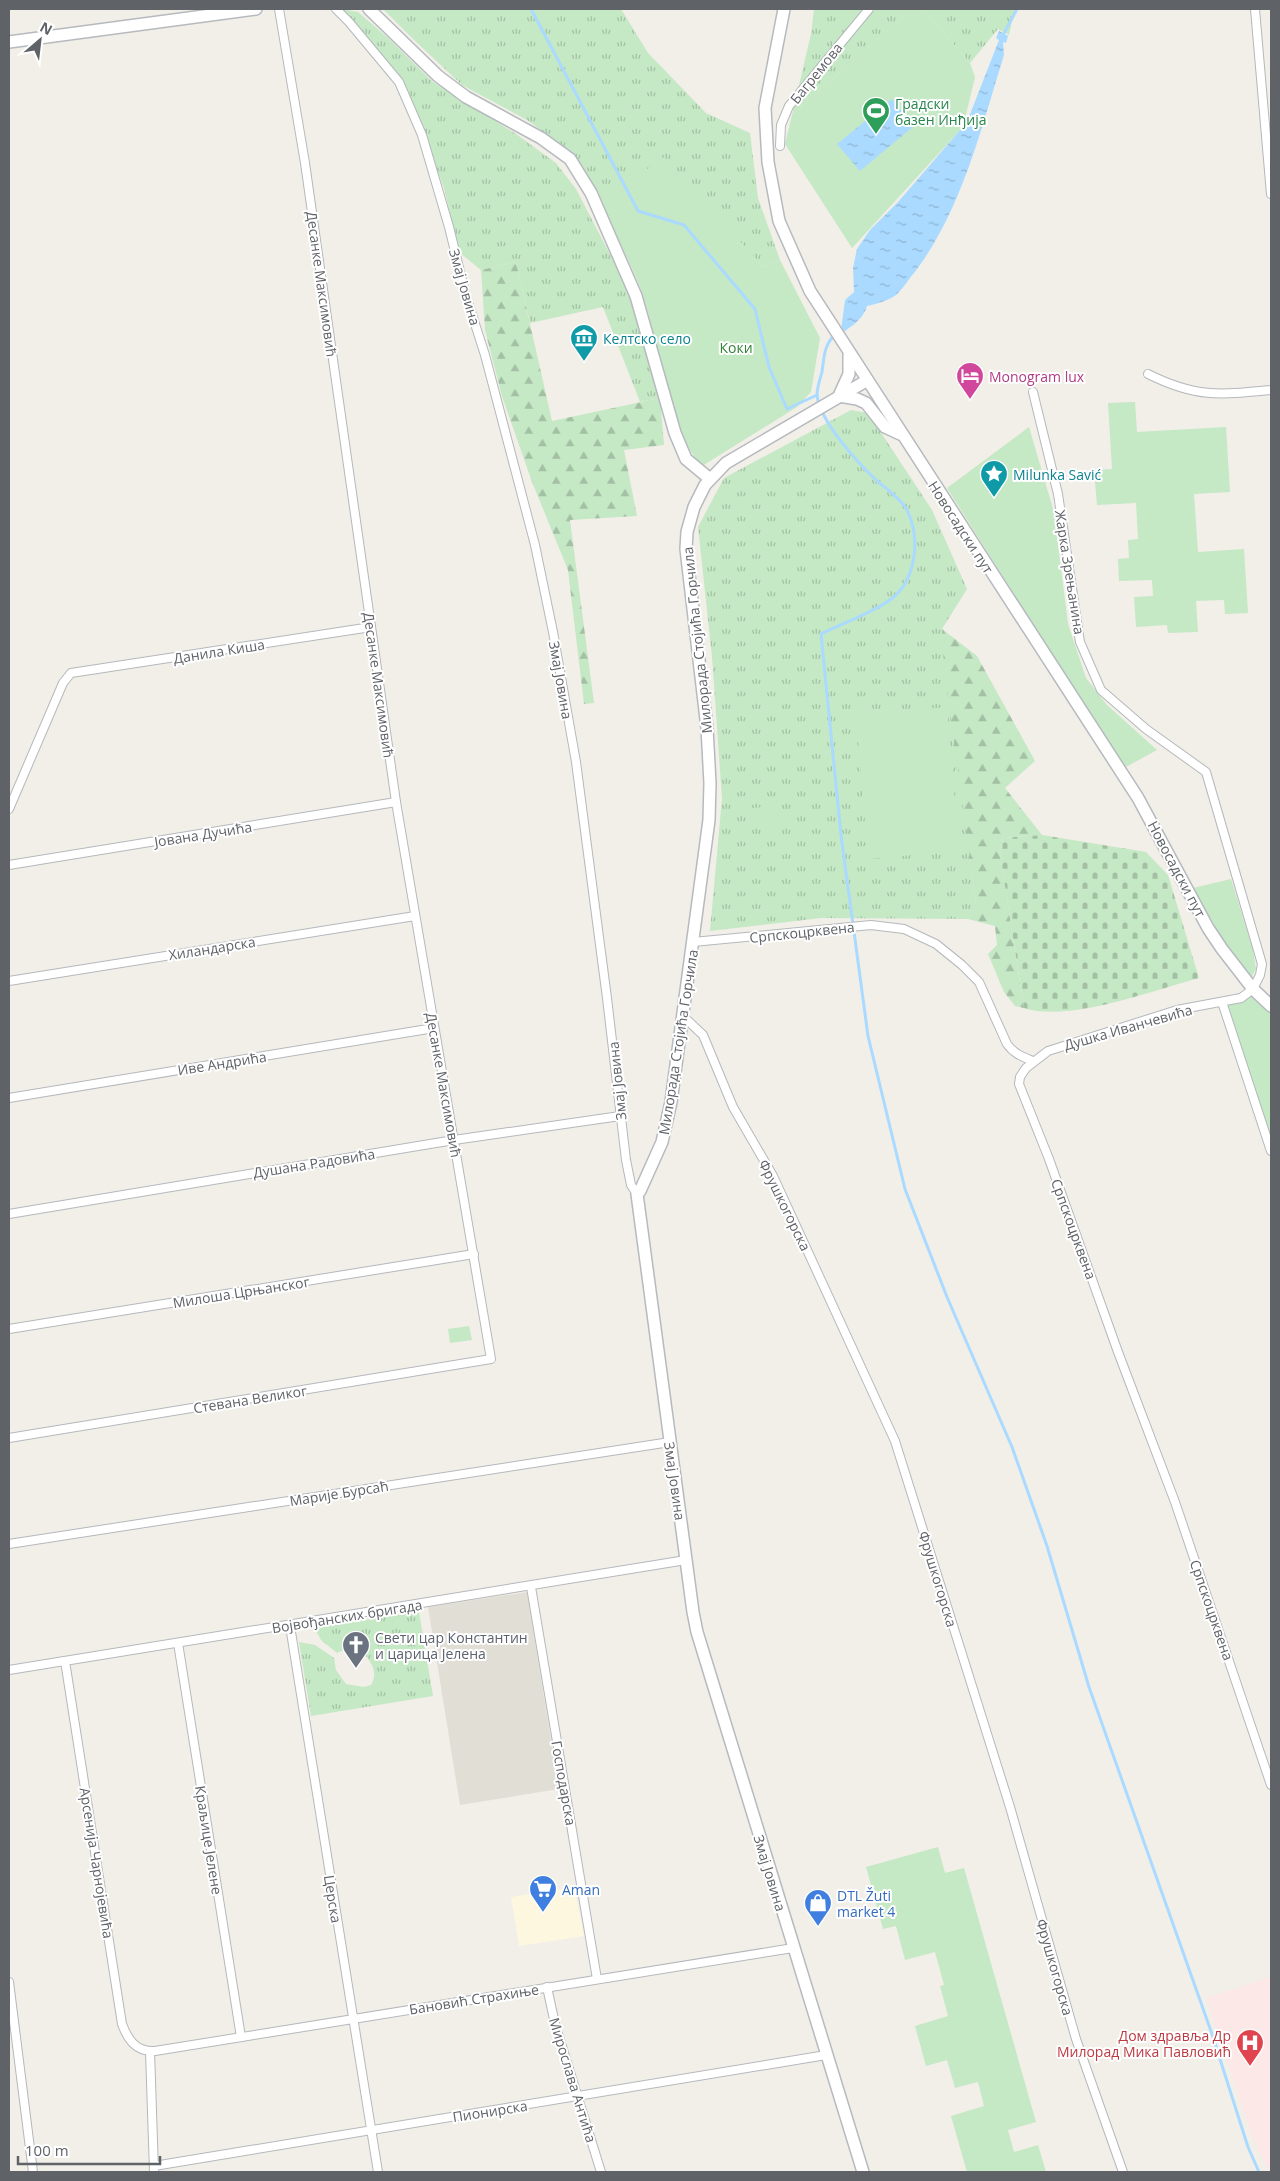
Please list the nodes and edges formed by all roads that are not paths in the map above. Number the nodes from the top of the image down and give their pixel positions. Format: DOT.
graph roads {
  1 [pos="256,9"];
  2 [pos="279,9"];
  3 [pos="336,9"];
  4 [pos="369,9"];
  5 [pos="784,9"];
  6 [pos="869,9"];
  7 [pos="1255,9"];
  8 [pos="9,42"];
  9 [pos="780,146"];
  10 [pos="1271,194"];
  11 [pos="849,354"];
  12 [pos="1148,374"];
  13 [pos="866,381"];
  14 [pos="1271,390"];
  15 [pos="1033,392"];
  16 [pos="839,396"];
  17 [pos="902,435"];
  18 [pos="710,479"];
  19 [pos="371,627"];
  20 [pos="396,802"];
  21 [pos="9,809"];
  22 [pos="9,865"];
  23 [pos="415,916"];
  24 [pos="693,942"];
  25 [pos="9,981"];
  26 [pos="1253,989"];
  27 [pos="1222,1002"];
  28 [pos="1271,1006"];
  29 [pos="684,1017"];
  30 [pos="434,1028"];
  31 [pos="1033,1061"];
  32 [pos="9,1098"];
  33 [pos="620,1116"];
  34 [pos="454,1140"];
  35 [pos="1271,1151"];
  36 [pos="637,1194"];
  37 [pos="9,1214"];
  38 [pos="474,1254"];
  39 [pos="9,1330"];
  40 [pos="491,1359"];
  41 [pos="9,1438"];
  42 [pos="670,1442"];
  43 [pos="9,1544"];
  44 [pos="686,1560"];
  45 [pos="531,1587"];
  46 [pos="290,1626"];
  47 [pos="178,1643"];
  48 [pos="65,1661"];
  49 [pos="9,1670"];
  50 [pos="1271,1784"];
  51 [pos="793,1948"];
  52 [pos="597,1980"];
  53 [pos="9,1982"];
  54 [pos="547,1987"];
  55 [pos="352,2019"];
  56 [pos="241,2037"];
  57 [pos="153,2051"];
  58 [pos="826,2055"];
  59 [pos="577,2096"];
  60 [pos="372,2130"];
  61 [pos="154,2169"];
  62 [pos="33,2172"];
  63 [pos="378,2172"];
  64 [pos="601,2172"];
  65 [pos="863,2172"];
  66 [pos="1122,2172"];
  1 -- 8 [label="street"];
  2 -- 19 [label="street, Десанке Максимовић"];
  3 -- 33 [label="street, Змај Јовина"];
  4 -- 18 [label="street"];
  5 -- 11 [label="street, Новосадски пут"];
  6 -- 9 [label="street, Багремова"];
  7 -- 10 [label="street"];
  11 -- 13 [label="street, Новосадски пут"];
  11 -- 16 [label="street"];
  12 -- 14 [label="street"];
  13 -- 16 [label="street, Милорада Стојића Горчила"];
  13 -- 17 [label="street, Новосадски пут"];
  15 -- 26 [label="street, Жарка Зрењанина"];
  16 -- 17 [label="street"];
  16 -- 18 [label="street, Милорада Стојића Горчила"];
  17 -- 26 [label="street, Новосадски пут"];
  18 -- 24 [label="street, Милорада Стојића Горчила"];
  19 -- 20 [label="street, Десанке Максимовић"];
  19 -- 21 [label="street, Данила Киша"];
  20 -- 22 [label="street, Јована Дучића"];
  20 -- 23 [label="street, Десанке Максимовић"];
  23 -- 25 [label="street, Хиландарска"];
  23 -- 30 [label="street, Десанке Максимовић"];
  24 -- 29 [label="street, Милорада Стојића Горчила"];
  24 -- 31 [label="street, Српскоцрквена"];
  26 -- 27 [label="street, Душка Иванчевића"];
  26 -- 28 [label="street, Новосадски пут"];
  27 -- 31 [label="street, Душка Иванчевића"];
  27 -- 35 [label="street"];
  29 -- 36 [label="street, Милорада Стојића Горчила"];
  29 -- 66 [label="street, Фрушкогорска"];
  30 -- 32 [label="street, Иве Андрића"];
  30 -- 34 [label="street, Десанке Максимовић"];
  31 -- 50 [label="street, Српскоцрквена"];
  33 -- 34 [label="street, Душана Радовића"];
  33 -- 36 [label="street, Змај Јовина"];
  34 -- 37 [label="street, Душана Радовића"];
  34 -- 38 [label="street, Десанке Максимовић"];
  36 -- 42 [label="street, Змај Јовина"];
  38 -- 39 [label="street, Милоша Црњанског"];
  38 -- 40 [label="street, Десанке Максимовић"];
  40 -- 41 [label="street, Стевана Великог"];
  42 -- 43 [label="street, Марије Бурсаћ"];
  42 -- 44 [label="street, Змај Јовина"];
  44 -- 45 [label="street, Војвођанских бригада"];
  44 -- 51 [label="street, Змај Јовина"];
  45 -- 46 [label="street, Војвођанских бригада"];
  45 -- 52 [label="street, Господарска"];
  46 -- 47 [label="street, Војвођанских бригада"];
  46 -- 55 [label="street, Церска"];
  47 -- 48 [label="street, Војвођанских бригада"];
  47 -- 56 [label="street, Краљице Јелене"];
  48 -- 49 [label="street, Војвођанских бригада"];
  48 -- 57 [label="street, Арсенија Чарнојевића"];
  51 -- 52 [label="street, Бановић Страхиње"];
  51 -- 58 [label="street, Змај Јовина"];
  52 -- 54 [label="street, Бановић Страхиње"];
  53 -- 62 [label="street"];
  54 -- 55 [label="street, Бановић Страхиње"];
  54 -- 59 [label="street, Мирослава Антића"];
  55 -- 56 [label="street, Бановић Страхиње"];
  55 -- 60 [label="street, Церска"];
  56 -- 57 [label="street, Бановић Страхиње"];
  57 -- 61 [label="street"];
  58 -- 59 [label="street, Пионирска"];
  58 -- 65 [label="street, Змај Јовина"];
  59 -- 60 [label="street, Пионирска"];
  59 -- 64 [label="street, Мирослава Антића"];
  60 -- 61 [label="street, Пионирска"];
  60 -- 63 [label="street, Церска"];
}
